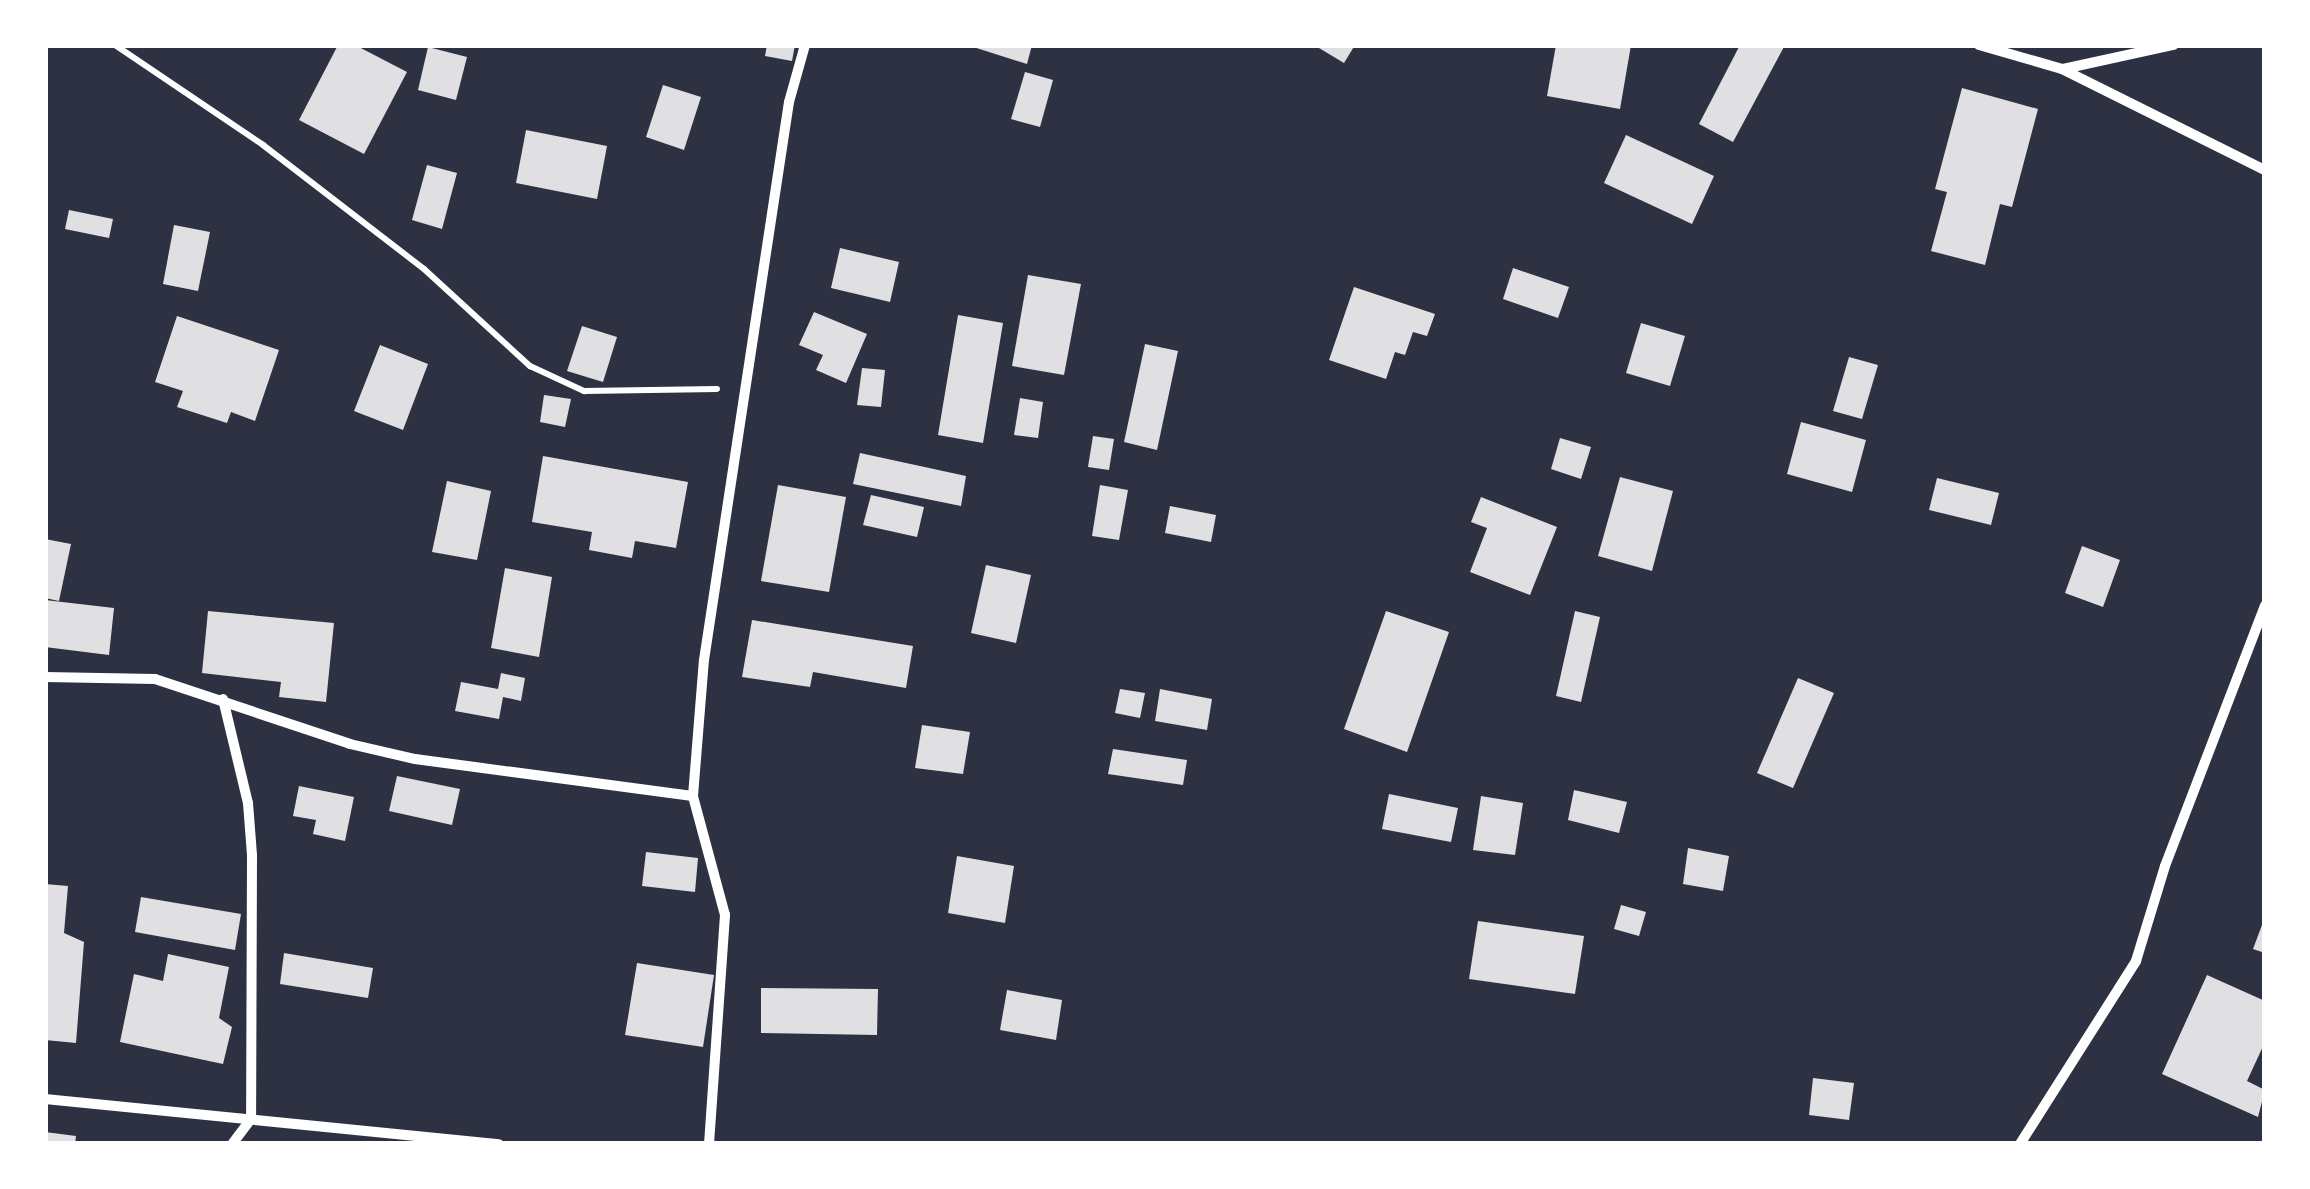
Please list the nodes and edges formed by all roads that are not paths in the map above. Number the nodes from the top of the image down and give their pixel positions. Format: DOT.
graph roads {
  1 [pos="806,45"];
  2 [pos="1979,45"];
  3 [pos="2172,45"];
  4 [pos="2062,70"];
  5 [pos="2265,170"];
  6 [pos="2265,606"];
  7 [pos="45,677"];
  8 [pos="223,699"];
  9 [pos="693,796"];
  10 [pos="45,1099"];
  11 [pos="250,1119"];
  12 [pos="232,1144"];
  13 [pos="499,1144"];
  14 [pos="709,1144"];
  15 [pos="2020,1144"];
  1 -- 9 [label="street"];
  2 -- 4 [label="street"];
  3 -- 4 [label="street"];
  4 -- 5 [label="street"];
  6 -- 15 [label="street"];
  7 -- 8 [label="street"];
  8 -- 9 [label="street"];
  8 -- 11 [label="street"];
  9 -- 14 [label="street"];
  10 -- 11 [label="street"];
  11 -- 12 [label="street"];
  11 -- 13 [label="street"];
}
